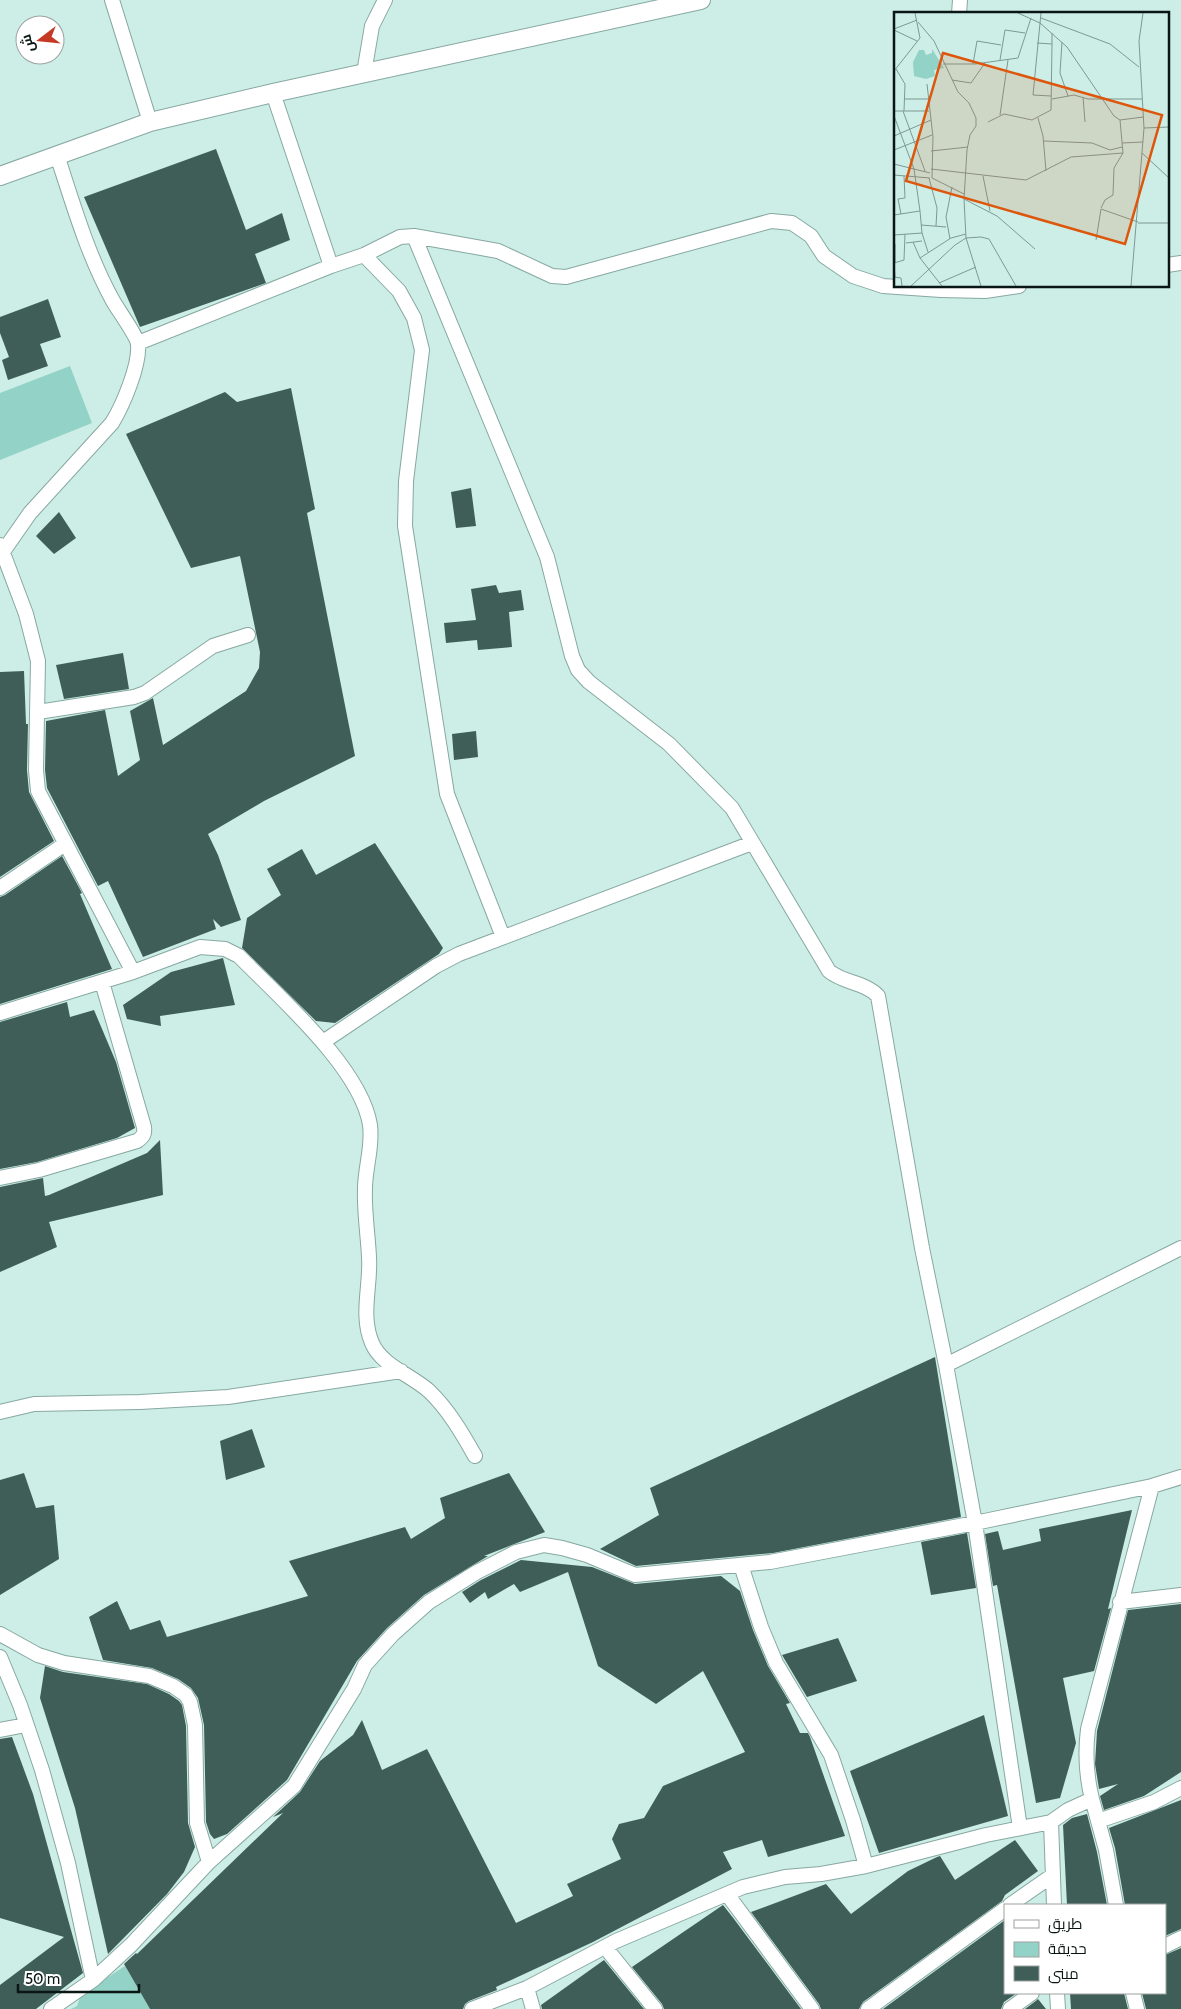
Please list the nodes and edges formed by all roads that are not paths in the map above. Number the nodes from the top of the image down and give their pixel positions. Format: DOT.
graph roads {
  1 [pos="112,0"];
  2 [pos="385,0"];
  3 [pos="701,0"];
  4 [pos="364,73"];
  5 [pos="274,93"];
  6 [pos="150,122"];
  7 [pos="57,155"];
  8 [pos="0,176"];
  9 [pos="414,236"];
  10 [pos="364,255"];
  11 [pos="1181,262"];
  12 [pos="1168,265"];
  13 [pos="331,266"];
  14 [pos="894,286"];
  15 [pos="941,288"];
  16 [pos="1005,288"];
  17 [pos="138,343"];
  18 [pos="1,551"];
  19 [pos="248,635"];
  20 [pos="38,712"];
  21 [pos="752,843"];
  22 [pos="65,844"];
  23 [pos="0,888"];
  24 [pos="503,937"];
  25 [pos="133,972"];
  26 [pos="102,982"];
  27 [pos="0,1013"];
  28 [pos="323,1042"];
  29 [pos="0,1178"];
  30 [pos="1181,1248"];
  31 [pos="946,1365"];
  32 [pos="401,1370"];
  33 [pos="0,1412"];
  34 [pos="475,1456"];
  35 [pos="1181,1477"];
  36 [pos="1152,1486"];
  37 [pos="974,1523"];
  38 [pos="741,1565"];
  39 [pos="1181,1595"];
  40 [pos="1120,1602"];
  41 [pos="0,1634"];
  42 [pos="0,1658"];
  43 [pos="26,1724"];
  44 [pos="0,1730"];
  45 [pos="1181,1788"];
  46 [pos="1092,1800"];
  47 [pos="1098,1821"];
  48 [pos="1051,1822"];
  49 [pos="1020,1828"];
  50 [pos="209,1862"];
  51 [pos="866,1866"];
  52 [pos="1053,1875"];
  53 [pos="727,1894"];
  54 [pos="1011,1904"];
  55 [pos="1054,1904"];
  56 [pos="1116,1904"];
  57 [pos="1004,1910"];
  58 [pos="1181,1938"];
  59 [pos="1166,1946"];
  60 [pos="605,1947"];
  61 [pos="93,1980"];
  62 [pos="527,1988"];
  63 [pos="1031,1994"];
  64 [pos="1057,1994"];
  65 [pos="1134,1994"];
  66 [pos="51,2009"];
  67 [pos="472,2009"];
  68 [pos="533,2009"];
  69 [pos="655,2009"];
  70 [pos="812,2009"];
  71 [pos="868,2009"];
  72 [pos="1010,2009"];
  73 [pos="1058,2009"];
  74 [pos="1137,2009"];
  1 -- 6 [label="street"];
  2 -- 4 [label="street"];
  3 -- 4 [label="street"];
  4 -- 5 [label="street"];
  5 -- 6 [label="street"];
  5 -- 13 [label="street"];
  6 -- 7 [label="street"];
  7 -- 8 [label="street"];
  7 -- 17 [label="street"];
  9 -- 10 [label="street"];
  9 -- 14 [label="street"];
  9 -- 21 [label="street"];
  10 -- 13 [label="street"];
  10 -- 24 [label="street"];
  11 -- 12 [label="street"];
  13 -- 17 [label="street"];
  15 -- 16 [label="street"];
  17 -- 18 [label="street"];
  18 -- 20 [label="street"];
  19 -- 20 [label="street"];
  20 -- 22 [label="street"];
  21 -- 24 [label="street"];
  21 -- 31 [label="street"];
  22 -- 23 [label="street"];
  22 -- 25 [label="street"];
  24 -- 28 [label="street"];
  25 -- 26 [label="street"];
  25 -- 28 [label="street"];
  26 -- 27 [label="street"];
  26 -- 29 [label="street"];
  28 -- 32 [label="street"];
  30 -- 31 [label="street"];
  31 -- 37 [label="street"];
  32 -- 33 [label="street"];
  32 -- 34 [label="street"];
  35 -- 36 [label="street"];
  36 -- 37 [label="street"];
  36 -- 40 [label="street"];
  37 -- 38 [label="street"];
  37 -- 49 [label="street"];
  38 -- 50 [label="street"];
  38 -- 51 [label="street"];
  39 -- 40 [label="street"];
  40 -- 46 [label="street"];
  41 -- 50 [label="street"];
  42 -- 43 [label="street"];
  43 -- 44 [label="street"];
  43 -- 61 [label="street"];
  45 -- 47 [label="street"];
  46 -- 47 [label="street"];
  46 -- 48 [label="street"];
  47 -- 56 [label="street"];
  48 -- 49 [label="street"];
  48 -- 52 [label="street"];
  49 -- 51 [label="street"];
  50 -- 61 [label="street"];
  51 -- 53 [label="street"];
  52 -- 54 [label="street"];
  52 -- 55 [label="street"];
  53 -- 60 [label="street"];
  53 -- 70 [label="street"];
  57 -- 71 [label="street"];
  58 -- 59 [label="street"];
  60 -- 62 [label="street"];
  60 -- 69 [label="street"];
  61 -- 66 [label="street"];
  62 -- 67 [label="street"];
  62 -- 68 [label="street"];
  63 -- 72 [label="street"];
  64 -- 73 [label="street"];
  65 -- 74 [label="street"];
}
